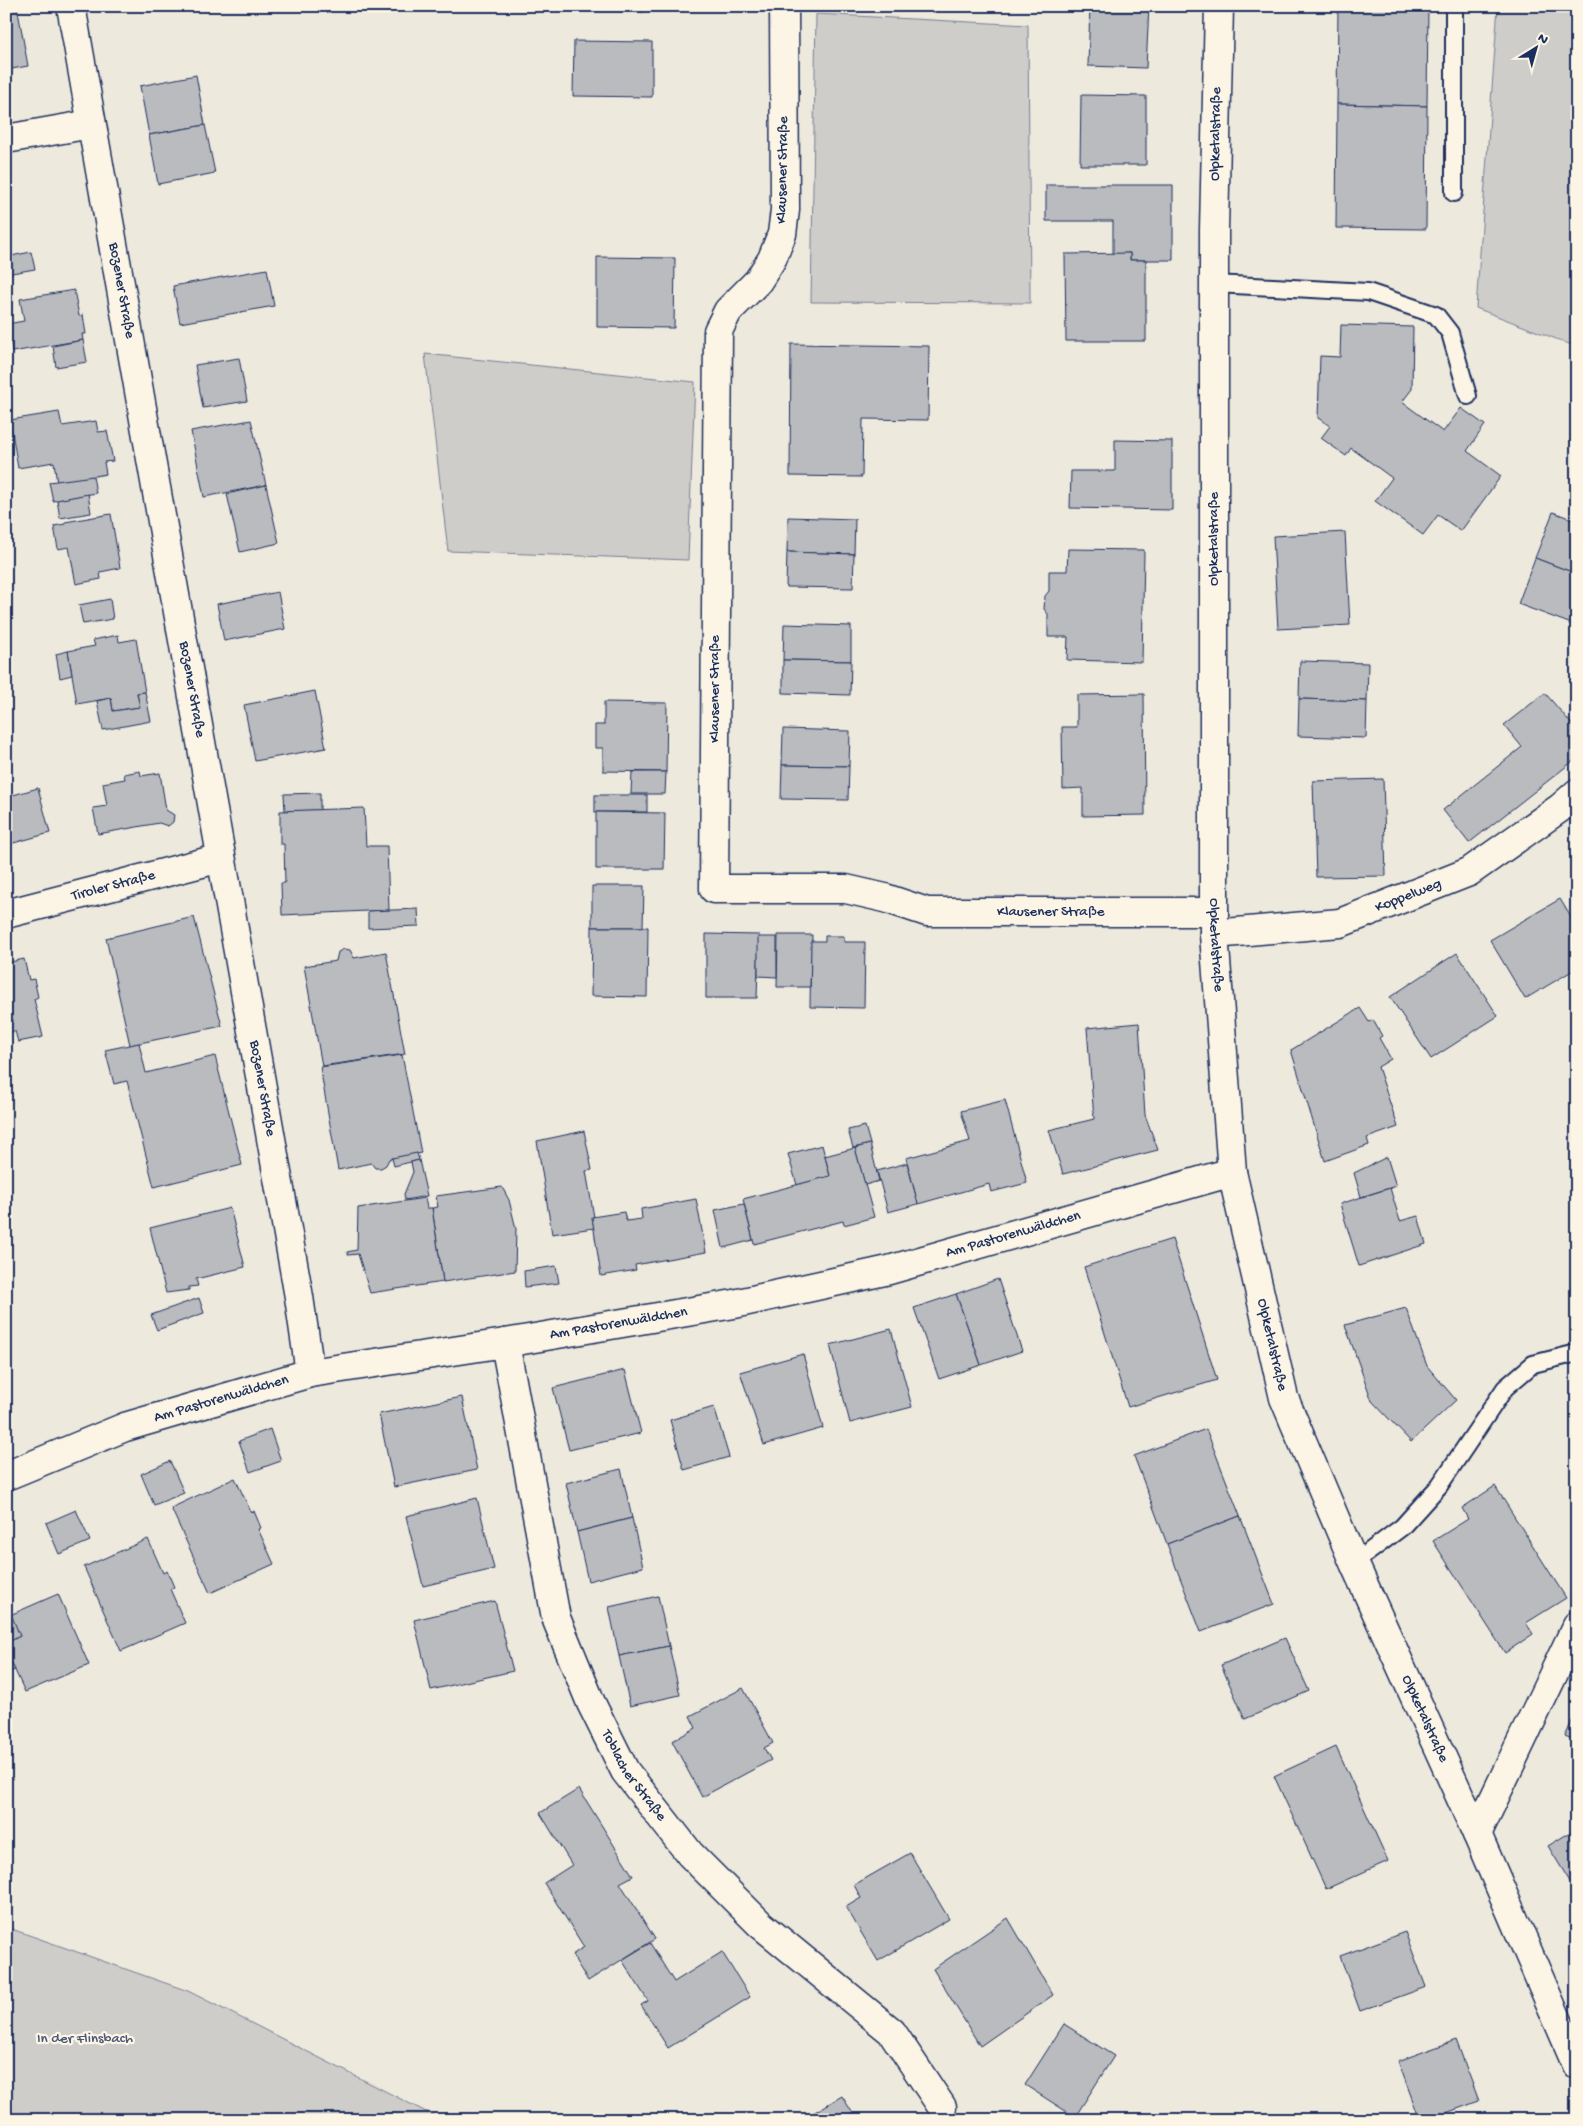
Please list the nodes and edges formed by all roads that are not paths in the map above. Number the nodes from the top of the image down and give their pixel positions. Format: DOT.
graph roads {
  1 [pos="71,6"];
  2 [pos="784,6"];
  3 [pos="1219,6"];
  4 [pos="1454,6"];
  5 [pos="91,124"];
  6 [pos="6,140"];
  7 [pos="1454,193"];
  8 [pos="1214,284"];
  9 [pos="1468,396"];
  10 [pos="1577,793"];
  11 [pos="221,858"];
  12 [pos="6,914"];
  13 [pos="1214,923"];
  14 [pos="1232,1172"];
  15 [pos="505,1343"];
  16 [pos="1577,1353"];
  17 [pos="310,1373"];
  18 [pos="6,1476"];
  19 [pos="1354,1563"];
  20 [pos="1577,1625"];
  21 [pos="1478,1834"];
  22 [pos="1577,2065"];
  23 [pos="942,2107"];
  1 -- 5 [label="street, Bozener Straße"];
  2 -- 13 [label="street, Klausener Straße"];
  3 -- 8 [label="street, Olpketalstraße"];
  4 -- 7 [label="lane"];
  5 -- 6 [label="street"];
  5 -- 11 [label="street, Bozener Straße"];
  8 -- 9 [label="lane"];
  8 -- 13 [label="street, Olpketalstraße"];
  10 -- 13 [label="street, Koppelweg"];
  11 -- 12 [label="street, Tiroler Straße"];
  11 -- 17 [label="street, Bozener Straße"];
  13 -- 14 [label="street, Olpketalstraße"];
  14 -- 15 [label="street, Am Pastorenwäldchen"];
  14 -- 19 [label="street, Olpketalstraße"];
  15 -- 17 [label="street, Am Pastorenwäldchen"];
  15 -- 23 [label="street, Toblacher Straße"];
  16 -- 19 [label="lane"];
  17 -- 18 [label="street, Am Pastorenwäldchen"];
  19 -- 21 [label="street, Olpketalstraße"];
  20 -- 21 [label="street"];
  21 -- 22 [label="street, Olpketalstraße"];
}
